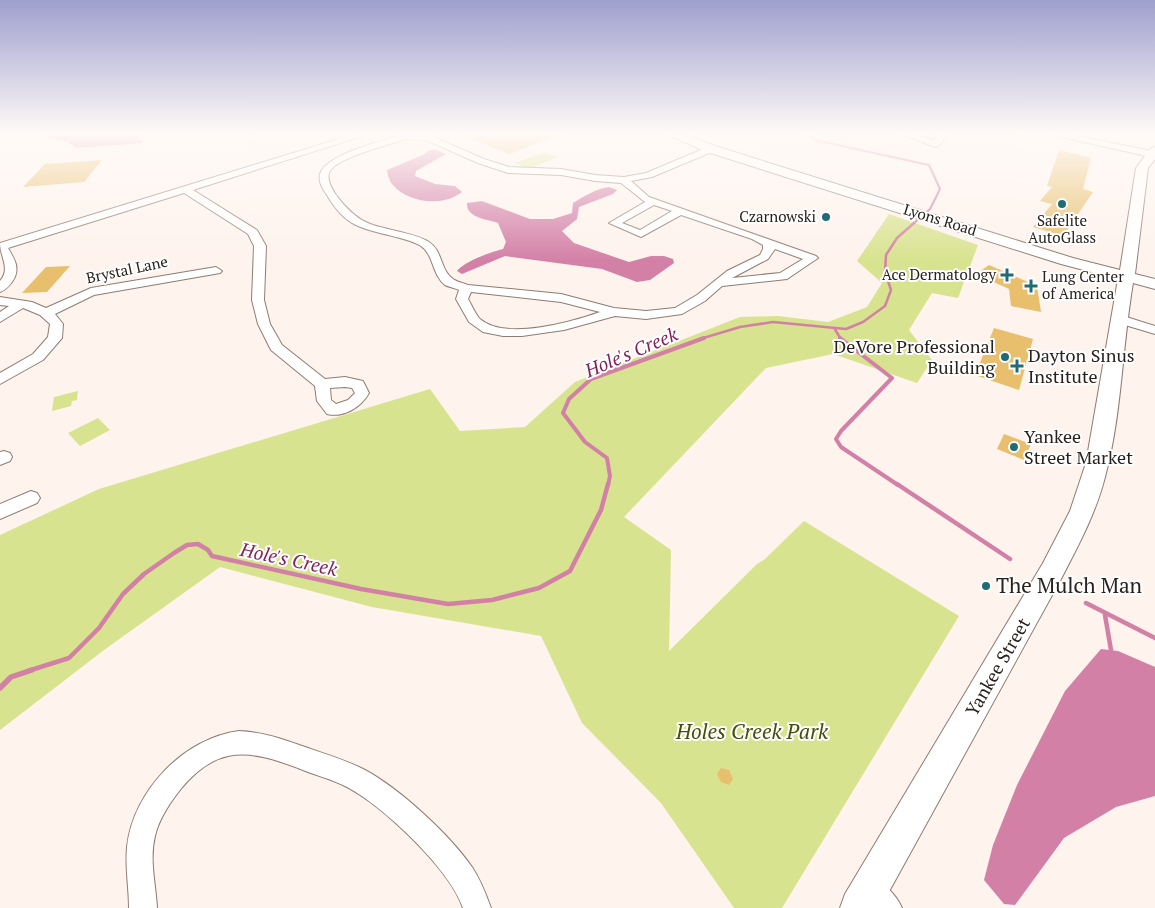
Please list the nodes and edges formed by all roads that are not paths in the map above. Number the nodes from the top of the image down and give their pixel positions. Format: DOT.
graph roads {
  1 [pos="230,175"];
  2 [pos="324,175"];
  3 [pos="580,175"];
  4 [pos="647,175"];
  5 [pos="797,175"];
  6 [pos="1141,175"];
  7 [pos="624,180"];
  8 [pos="185,189"];
  9 [pos="653,202"];
  10 [pos="678,212"];
  11 [pos="768,243"];
  12 [pos="0,246"];
  13 [pos="216,271"];
  14 [pos="1126,277"];
  15 [pos="718,283"];
  16 [pos="1155,284"];
  17 [pos="0,288"];
  18 [pos="111,288"];
  19 [pos="466,288"];
  20 [pos="0,301"];
  21 [pos="20,304"];
  22 [pos="48,312"];
  23 [pos="614,312"];
  24 [pos="0,318"];
  25 [pos="1120,319"];
  26 [pos="1155,330"];
  27 [pos="0,380"];
  28 [pos="322,384"];
  29 [pos="31,498"];
  30 [pos="0,512"];
  31 [pos="872,902"];
  32 [pos="143,908"];
  33 [pos="477,908"];
  1 -- 8 [label="street"];
  2 -- 19 [label="street"];
  3 -- 7 [label="street"];
  4 -- 7 [label="street"];
  5 -- 14 [label="street, Lyons Road"];
  6 -- 14 [label="street, Yankee Street"];
  7 -- 9 [label="street"];
  8 -- 12 [label="street"];
  8 -- 28 [label="street"];
  9 -- 10 [label="street"];
  9 -- 10 [label="street"];
  10 -- 11 [label="street"];
  11 -- 15 [label="street"];
  11 -- 15 [label="street"];
  12 -- 17 [label="street"];
  13 -- 18 [label="street, Brystal Lane"];
  14 -- 16 [label="street, Lyons Road"];
  14 -- 25 [label="street, Yankee Street"];
  15 -- 23 [label="street"];
  18 -- 22 [label="street, Brystal Lane"];
  19 -- 23 [label="street"];
  19 -- 23 [label="street"];
  20 -- 21 [label="street"];
  21 -- 22 [label="street"];
  21 -- 24 [label="street"];
  22 -- 27 [label="street"];
  25 -- 26 [label="street"];
  25 -- 31 [label="street, Yankee Street"];
  29 -- 30 [label="street"];
  32 -- 33 [label="street"];
}
